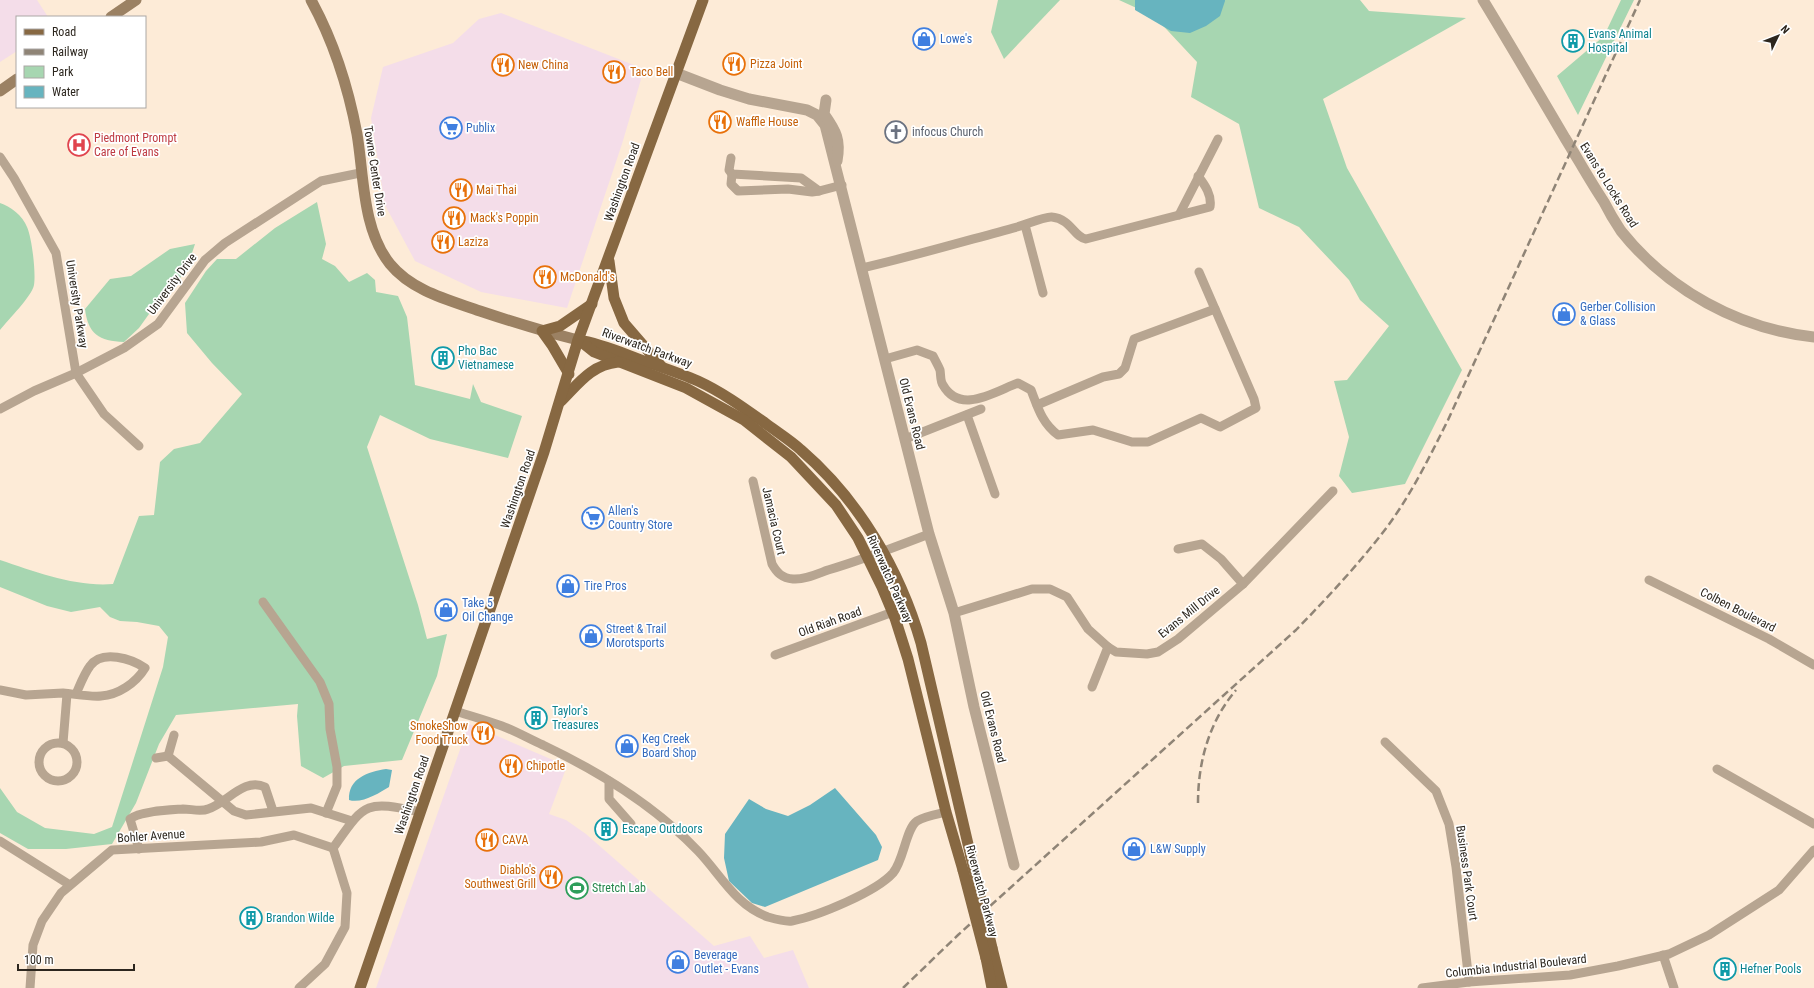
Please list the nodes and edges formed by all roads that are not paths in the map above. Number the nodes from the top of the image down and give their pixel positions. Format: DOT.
graph roads {
  1 [pos="136,0"];
  2 [pos="311,0"];
  3 [pos="703,0"];
  4 [pos="1483,0"];
  5 [pos="112,16"];
  6 [pos="676,73"];
  7 [pos="16,80"];
  8 [pos="0,90"];
  9 [pos="826,100"];
  10 [pos="1218,139"];
  11 [pos="0,157"];
  12 [pos="731,158"];
  13 [pos="837,166"];
  14 [pos="360,172"];
  15 [pos="732,174"];
  16 [pos="1198,176"];
  17 [pos="842,185"];
  18 [pos="819,191"];
  19 [pos="1179,215"];
  20 [pos="1025,225"];
  21 [pos="610,254"];
  22 [pos="862,268"];
  23 [pos="1199,272"];
  24 [pos="1043,293"];
  25 [pos="592,304"];
  26 [pos="1215,309"];
  27 [pos="542,331"];
  28 [pos="1814,338"];
  29 [pos="578,340"];
  30 [pos="885,359"];
  31 [pos="620,362"];
  32 [pos="662,368"];
  33 [pos="76,373"];
  34 [pos="568,374"];
  35 [pos="560,403"];
  36 [pos="1037,405"];
  37 [pos="0,409"];
  38 [pos="981,409"];
  39 [pos="967,415"];
  40 [pos="905,439"];
  41 [pos="139,446"];
  42 [pos="753,481"];
  43 [pos="1333,491"];
  44 [pos="995,494"];
  45 [pos="929,534"];
  46 [pos="1178,549"];
  47 [pos="883,552"];
  48 [pos="868,558"];
  49 [pos="1649,580"];
  50 [pos="1243,584"];
  51 [pos="263,602"];
  52 [pos="893,612"];
  53 [pos="954,613"];
  54 [pos="1108,647"];
  55 [pos="775,655"];
  56 [pos="1814,665"];
  57 [pos="1092,687"];
  58 [pos="0,690"];
  59 [pos="72,694"];
  60 [pos="455,711"];
  61 [pos="174,735"];
  62 [pos="1385,742"];
  63 [pos="63,743"];
  64 [pos="168,756"];
  65 [pos="156,758"];
  66 [pos="1717,768"];
  67 [pos="609,781"];
  68 [pos="222,802"];
  69 [pos="273,811"];
  70 [pos="326,812"];
  71 [pos="420,812"];
  72 [pos="946,812"];
  73 [pos="352,821"];
  74 [pos="631,824"];
  75 [pos="1814,824"];
  76 [pos="0,841"];
  77 [pos="333,848"];
  78 [pos="139,849"];
  79 [pos="1814,850"];
  80 [pos="1014,865"];
  81 [pos="70,885"];
  82 [pos="1662,955"];
  83 [pos="1469,982"];
  84 [pos="30,988"];
  85 [pos="299,988"];
  86 [pos="360,988"];
  87 [pos="992,988"];
  88 [pos="1002,988"];
  89 [pos="1422,988"];
  90 [pos="1674,988"];
  1 -- 5 [label="main road"];
  2 -- 14 [label="main road, Towne Center Drive"];
  3 -- 6 [label="main road, Washington Road"];
  4 -- 28 [label="street, Evans to Locks Road"];
  6 -- 13 [label="street, Old Evans Road"];
  6 -- 21 [label="main road, Washington Road"];
  7 -- 8 [label="main road"];
  9 -- 13 [label="street"];
  10 -- 16 [label="street"];
  11 -- 33 [label="street, University Parkway"];
  12 -- 15 [label="street"];
  13 -- 17 [label="street, Old Evans Road"];
  14 -- 27 [label="main road, Towne Center Drive"];
  14 -- 33 [label="street, University Drive"];
  15 -- 18 [label="street"];
  15 -- 18 [label="street"];
  16 -- 19 [label="street"];
  16 -- 19 [label="street"];
  17 -- 18 [label="street"];
  17 -- 22 [label="street, Old Evans Road"];
  19 -- 20 [label="street"];
  20 -- 22 [label="street"];
  20 -- 24 [label="street"];
  21 -- 25 [label="main road, Washington Road"];
  21 -- 32 [label="main road"];
  22 -- 30 [label="street, Old Evans Road"];
  23 -- 26 [label="street"];
  25 -- 27 [label="main road"];
  25 -- 29 [label="main road, Washington Road"];
  26 -- 36 [label="street"];
  26 -- 36 [label="street"];
  27 -- 29 [label="main road, Towne Center Drive"];
  27 -- 34 [label="main road"];
  29 -- 31 [label="main road, Riverwatch Parkway"];
  29 -- 32 [label="main road, Riverwatch Parkway"];
  29 -- 34 [label="main road, Washington Road"];
  30 -- 36 [label="street"];
  30 -- 40 [label="street, Old Evans Road"];
  31 -- 35 [label="main road"];
  31 -- 48 [label="main road, Riverwatch Parkway"];
  32 -- 47 [label="main road, Riverwatch Parkway"];
  33 -- 37 [label="street, University Drive"];
  33 -- 41 [label="street, University Parkway"];
  34 -- 35 [label="main road, Washington Road"];
  35 -- 60 [label="main road, Washington Road"];
  38 -- 39 [label="street"];
  39 -- 40 [label="street"];
  39 -- 44 [label="street"];
  40 -- 45 [label="street, Old Evans Road"];
  42 -- 48 [label="street, Jamacia Court"];
  43 -- 50 [label="street, Evans Mill Drive"];
  45 -- 47 [label="street, Jamacia Court"];
  45 -- 53 [label="street, Old Evans Road"];
  46 -- 50 [label="street"];
  47 -- 48 [label="street, Jamacia Court"];
  47 -- 88 [label="main road, Riverwatch Parkway, bridge"];
  48 -- 52 [label="main road, Riverwatch Parkway"];
  49 -- 56 [label="street, Colben Boulevard"];
  50 -- 54 [label="street, Evans Mill Drive"];
  51 -- 70 [label="street"];
  52 -- 55 [label="street, Old Riah Road"];
  52 -- 72 [label="main road, Riverwatch Parkway"];
  53 -- 54 [label="street, Evans Mill Drive"];
  53 -- 80 [label="street, Old Evans Road"];
  54 -- 57 [label="street"];
  58 -- 59 [label="street"];
  59 -- 59 [label="street"];
  59 -- 63 [label="street"];
  60 -- 67 [label="street"];
  60 -- 71 [label="main road, Washington Road"];
  61 -- 64 [label="street"];
  62 -- 83 [label="street, Business Park Court"];
  63 -- 63 [label="street"];
  64 -- 65 [label="street"];
  64 -- 68 [label="street"];
  66 -- 75 [label="street"];
  67 -- 72 [label="street"];
  67 -- 74 [label="street"];
  68 -- 69 [label="street"];
  68 -- 69 [label="street"];
  68 -- 78 [label="street"];
  69 -- 70 [label="street"];
  70 -- 73 [label="street"];
  71 -- 73 [label="street"];
  71 -- 86 [label="main road, Washington Road"];
  72 -- 87 [label="main road, Riverwatch Parkway, bridge"];
  73 -- 77 [label="street"];
  76 -- 81 [label="street"];
  77 -- 78 [label="street, Bohler Avenue"];
  77 -- 85 [label="street"];
  78 -- 81 [label="street, Bohler Avenue"];
  79 -- 82 [label="street, Columbia Industrial Boulevard"];
  81 -- 84 [label="street, Bohler Avenue"];
  82 -- 83 [label="street, Columbia Industrial Boulevard"];
  82 -- 90 [label="street"];
  83 -- 89 [label="street, Columbia Industrial Boulevard"];
}
